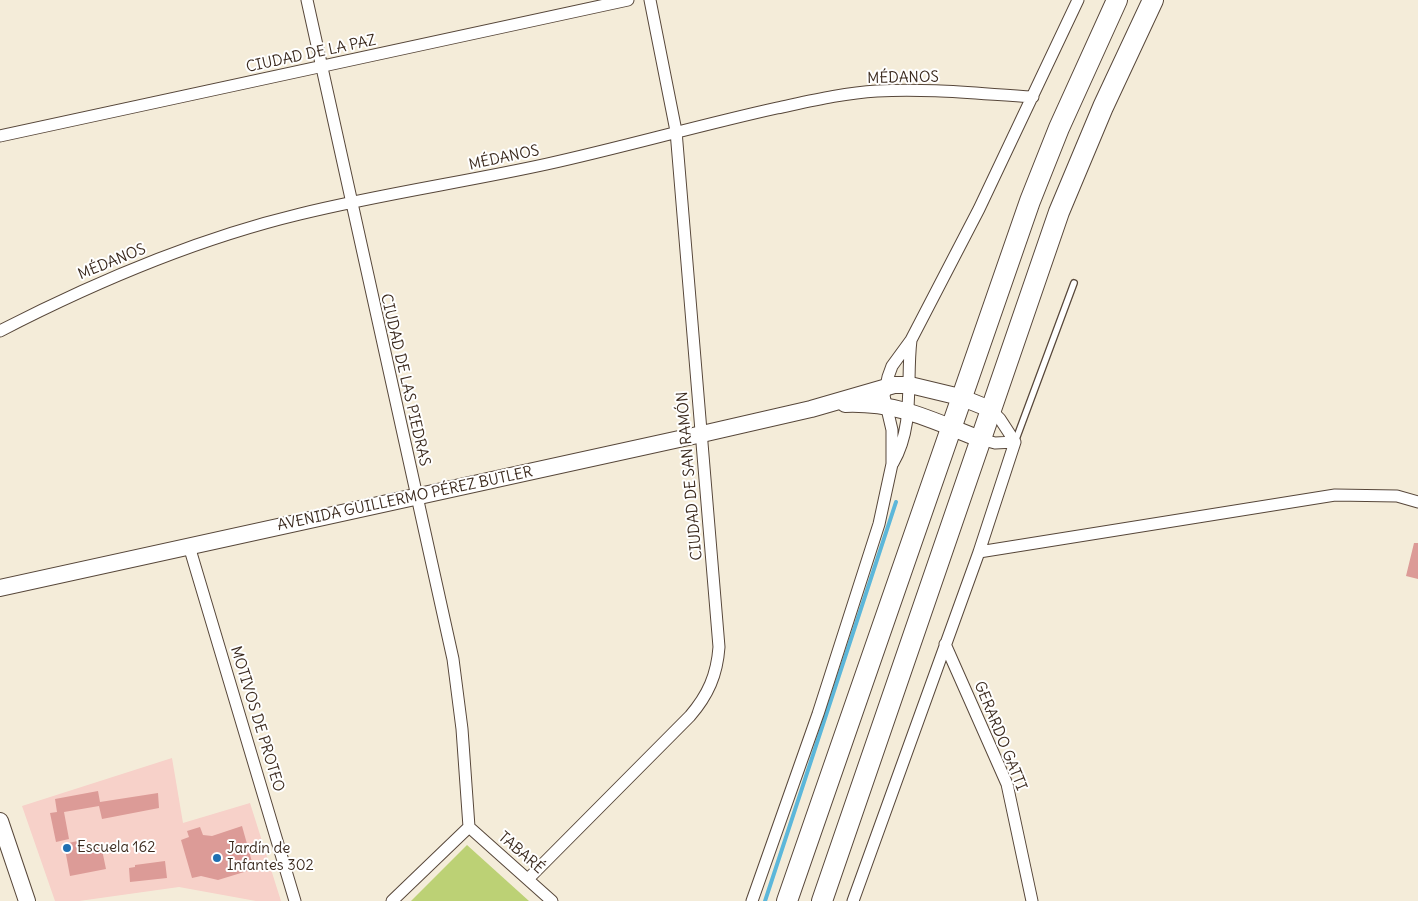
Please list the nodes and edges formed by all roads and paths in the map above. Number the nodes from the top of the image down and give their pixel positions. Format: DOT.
graph roads {
  1 [pos="307,0"];
  2 [pos="628,0"];
  3 [pos="650,0"];
  4 [pos="1078,0"];
  5 [pos="1118,0"];
  6 [pos="1153,0"];
  7 [pos="322,67"];
  8 [pos="1033,98"];
  9 [pos="676,131"];
  10 [pos="0,136"];
  11 [pos="350,203"];
  12 [pos="1074,283"];
  13 [pos="0,331"];
  14 [pos="911,340"];
  15 [pos="910,385"];
  16 [pos="886,387"];
  17 [pos="960,397"];
  18 [pos="886,405"];
  19 [pos="811,408"];
  20 [pos="990,409"];
  21 [pos="908,411"];
  22 [pos="950,428"];
  23 [pos="702,434"];
  24 [pos="980,439"];
  25 [pos="1015,442"];
  26 [pos="892,464"];
  27 [pos="416,496"];
  28 [pos="1418,502"];
  29 [pos="189,546"];
  30 [pos="979,552"];
  31 [pos="0,588"];
  32 [pos="945,644"];
  33 [pos="0,821"];
  34 [pos="469,827"];
  35 [pos="528,879"];
  36 [pos="27,901"];
  37 [pos="295,901"];
  38 [pos="392,901"];
  39 [pos="552,901"];
  40 [pos="752,901"];
  41 [pos="787,901"];
  42 [pos="822,901"];
  43 [pos="853,901"];
  44 [pos="1032,901"];
  1 -- 7 [label="street, CIUDAD DE LAS PIEDRAS"];
  2 -- 7 [label="street, CIUDAD DE LA PAZ"];
  3 -- 9 [label="street, CIUDAD DE SAN RAMÓN"];
  4 -- 8 [label="street"];
  5 -- 17 [label="highway"];
  6 -- 20 [label="highway"];
  7 -- 10 [label="street, CIUDAD DE LA PAZ"];
  7 -- 11 [label="street, CIUDAD DE LAS PIEDRAS"];
  8 -- 9 [label="street, MÉDANOS"];
  8 -- 14 [label="street"];
  9 -- 11 [label="street, MÉDANOS"];
  9 -- 23 [label="street, CIUDAD DE SAN RAMÓN"];
  11 -- 13 [label="street, MÉDANOS"];
  11 -- 27 [label="street, CIUDAD DE LAS PIEDRAS"];
  12 -- 25 [label="lane"];
  14 -- 15 [label="street"];
  14 -- 16 [label="street"];
  15 -- 16 [label="street"];
  15 -- 17 [label="street"];
  15 -- 21 [label="street"];
  16 -- 18 [label="street"];
  16 -- 19 [label="street"];
  17 -- 20 [label="street"];
  17 -- 22 [label="highway"];
  18 -- 19 [label="street"];
  18 -- 21 [label="street"];
  18 -- 26 [label="street"];
  19 -- 23 [label="street, AVENIDA GUILLERMO PÉREZ BUTLER"];
  20 -- 24 [label="highway"];
  20 -- 25 [label="street"];
  21 -- 22 [label="street"];
  21 -- 26 [label="street"];
  22 -- 24 [label="street"];
  22 -- 41 [label="highway"];
  23 -- 27 [label="street, AVENIDA GUILLERMO PÉREZ BUTLER"];
  23 -- 35 [label="street, CIUDAD DE SAN RAMÓN"];
  24 -- 25 [label="street"];
  24 -- 42 [label="highway"];
  25 -- 30 [label="street"];
  26 -- 40 [label="street"];
  27 -- 29 [label="street, AVENIDA GUILLERMO PÉREZ BUTLER"];
  27 -- 34 [label="street, CIUDAD DE LAS PIEDRAS"];
  28 -- 30 [label="street"];
  29 -- 31 [label="street, AVENIDA GUILLERMO PÉREZ BUTLER"];
  29 -- 37 [label="street, MOTIVOS DE PROTEO"];
  30 -- 32 [label="street"];
  32 -- 43 [label="street"];
  32 -- 44 [label="street, GERARDO GATTI"];
  33 -- 36 [label="street"];
  34 -- 35 [label="street, TABARÉ"];
  34 -- 38 [label="street"];
  35 -- 39 [label="street, TABARÉ"];
}
